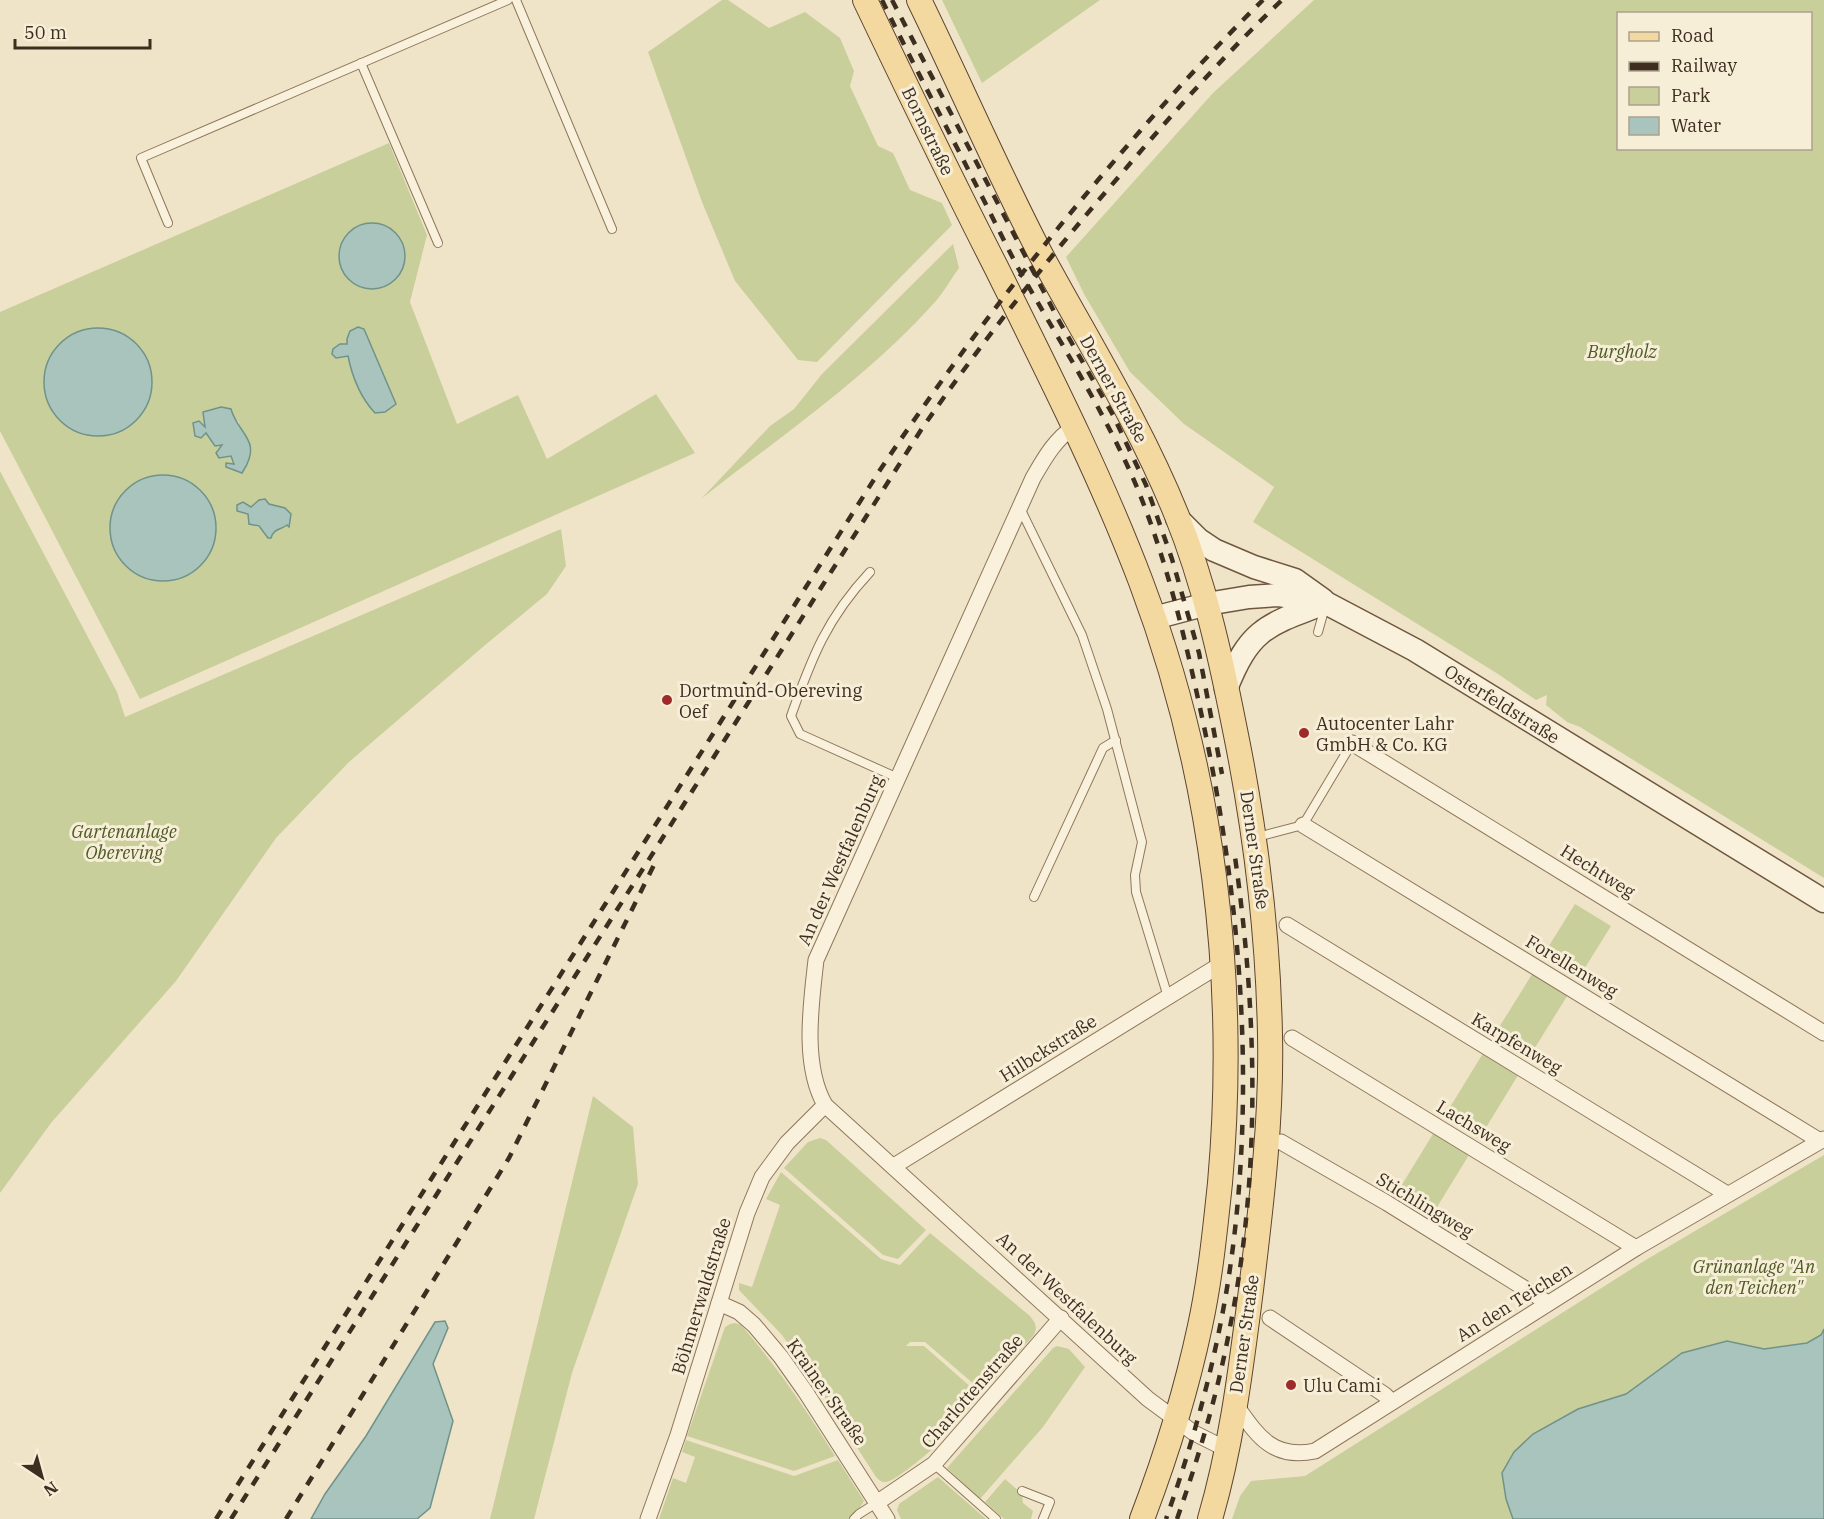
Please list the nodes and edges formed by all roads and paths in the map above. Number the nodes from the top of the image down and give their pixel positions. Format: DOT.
graph roads {
  1 [pos="508,0"];
  2 [pos="516,0"];
  3 [pos="865,0"];
  4 [pos="918,0"];
  5 [pos="361,63"];
  6 [pos="168,223"];
  7 [pos="612,229"];
  8 [pos="438,243"];
  9 [pos="1074,427"];
  10 [pos="1020,507"];
  11 [pos="1178,518"];
  12 [pos="870,572"];
  13 [pos="1326,603"];
  14 [pos="1207,604"];
  15 [pos="1154,618"];
  16 [pos="1318,632"];
  17 [pos="1226,688"];
  18 [pos="1116,740"];
  19 [pos="1352,743"];
  20 [pos="898,777"];
  21 [pos="1303,825"];
  22 [pos="1255,837"];
  23 [pos="1034,897"];
  24 [pos="1824,901"];
  25 [pos="1287,925"];
  26 [pos="1223,963"];
  27 [pos="1168,997"];
  28 [pos="1824,1033"];
  29 [pos="1292,1038"];
  30 [pos="825,1105"];
  31 [pos="1822,1140"];
  32 [pos="1281,1142"];
  33 [pos="894,1166"];
  34 [pos="1727,1194"];
  35 [pos="1636,1248"];
  36 [pos="719,1303"];
  37 [pos="1548,1303"];
  38 [pos="1061,1318"];
  39 [pos="1270,1318"];
  40 [pos="1392,1402"];
  41 [pos="1235,1404"];
  42 [pos="1176,1420"];
  43 [pos="1228,1450"];
  44 [pos="934,1464"];
  45 [pos="1022,1491"];
  46 [pos="878,1502"];
  47 [pos="648,1519"];
  48 [pos="854,1519"];
  49 [pos="887,1519"];
  50 [pos="996,1519"];
  51 [pos="1043,1519"];
  52 [pos="1142,1519"];
  53 [pos="1210,1519"];
  1 -- 5 [label="lane"];
  2 -- 7 [label="lane"];
  3 -- 9 [label="main road, Bornstraße"];
  4 -- 11 [label="main road, Derner Straße"];
  5 -- 6 [label="lane"];
  5 -- 8 [label="lane"];
  9 -- 10 [label="street, An der Westfalenburg"];
  9 -- 15 [label="main road"];
  10 -- 18 [label="lane"];
  10 -- 20 [label="street, An der Westfalenburg"];
  11 -- 13 [label="street"];
  11 -- 14 [label="main road, Derner Straße"];
  12 -- 20 [label="lane"];
  13 -- 14 [label="street, Osterfeldstraße"];
  13 -- 16 [label="lane"];
  13 -- 17 [label="street"];
  13 -- 24 [label="street, Osterfeldstraße"];
  14 -- 15 [label="street, Osterfeldstraße"];
  14 -- 17 [label="main road, Derner Straße"];
  15 -- 26 [label="main road"];
  17 -- 22 [label="main road, Derner Straße"];
  18 -- 23 [label="lane"];
  18 -- 27 [label="lane"];
  19 -- 21 [label="lane"];
  19 -- 28 [label="street, Hechtweg"];
  20 -- 30 [label="street, An der Westfalenburg"];
  21 -- 22 [label="lane"];
  21 -- 31 [label="street, Forellenweg"];
  22 -- 41 [label="main road, Derner Straße"];
  25 -- 34 [label="street, Karpfenweg"];
  26 -- 27 [label="street, Hilbckstraße"];
  26 -- 42 [label="main road"];
  27 -- 33 [label="street, Hilbckstraße"];
  29 -- 35 [label="street, Lachsweg"];
  30 -- 33 [label="street, An der Westfalenburg"];
  30 -- 36 [label="street, Böhmerwaldstraße"];
  31 -- 34 [label="street, An den Teichen"];
  32 -- 37 [label="street, Stichlingweg"];
  33 -- 38 [label="street, An der Westfalenburg"];
  34 -- 35 [label="street, An den Teichen"];
  35 -- 37 [label="street, An den Teichen"];
  36 -- 46 [label="street, Krainer Straße"];
  36 -- 47 [label="street, Böhmerwaldstraße"];
  37 -- 40 [label="street, An den Teichen"];
  38 -- 42 [label="street, An der Westfalenburg"];
  38 -- 44 [label="street, Charlottenstraße"];
  39 -- 40 [label="street"];
  40 -- 41 [label="street, An den Teichen"];
  41 -- 43 [label="main road, Derner Straße"];
  42 -- 43 [label="street, An der Westfalenburg"];
  42 -- 52 [label="main road"];
  43 -- 53 [label="main road, Derner Straße"];
  44 -- 46 [label="street, Charlottenstraße"];
  44 -- 50 [label="lane"];
  45 -- 51 [label="lane"];
  46 -- 48 [label="lane"];
  46 -- 49 [label="street, Krainer Straße"];
}
